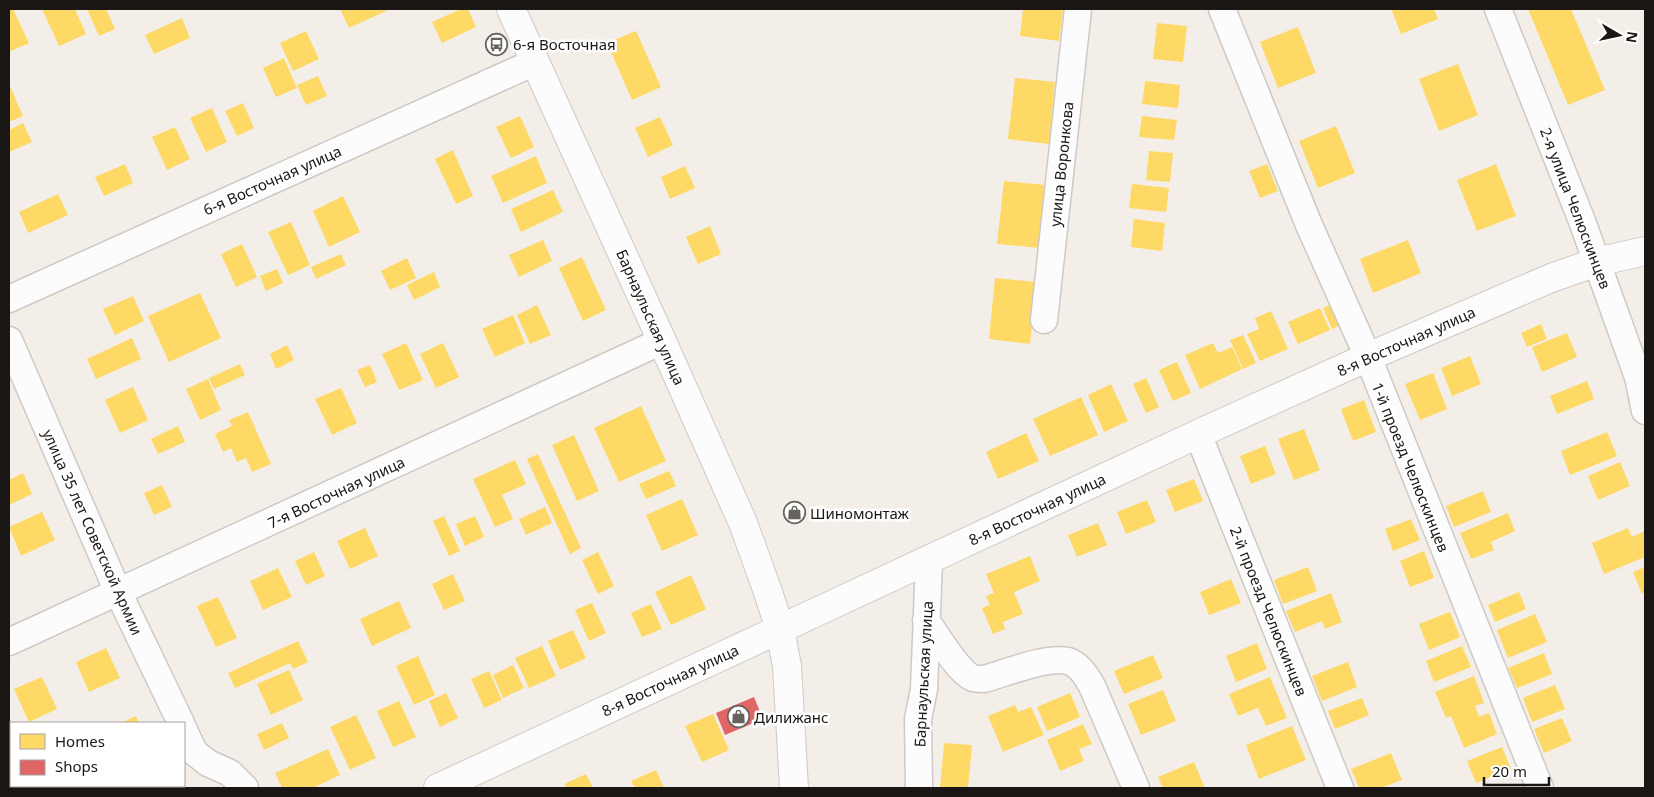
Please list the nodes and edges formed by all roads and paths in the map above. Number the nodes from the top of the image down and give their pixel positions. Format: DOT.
graph roads {
  1 [pos="512,9"];
  2 [pos="1078,9"];
  3 [pos="1222,9"];
  4 [pos="1498,9"];
  5 [pos="535,62"];
  6 [pos="1645,251"];
  7 [pos="1597,262"];
  8 [pos="9,299"];
  9 [pos="1044,320"];
  10 [pos="9,340"];
  11 [pos="662,341"];
  12 [pos="1368,357"];
  13 [pos="1645,411"];
  14 [pos="1198,434"];
  15 [pos="929,561"];
  16 [pos="118,592"];
  17 [pos="926,620"];
  18 [pos="780,629"];
  19 [pos="9,642"];
  20 [pos="180,722"];
  21 [pos="185,732"];
  22 [pos="245,788"];
  23 [pos="438,788"];
  24 [pos="794,788"];
  25 [pos="919,788"];
  26 [pos="1136,788"];
  27 [pos="1340,788"];
  28 [pos="1540,788"];
  1 -- 5 [label="main road, Барнаульская улица"];
  2 -- 9 [label="street, улица Воронкова"];
  3 -- 12 [label="street, 1-й проезд Челюскинцев"];
  4 -- 7 [label="street, 2-я улица Челюскинцев"];
  5 -- 8 [label="street, 6-я Восточная улица"];
  5 -- 11 [label="main road, Барнаульская улица"];
  6 -- 7 [label="main road, 8-я Восточная улица"];
  7 -- 12 [label="main road, 8-я Восточная улица"];
  7 -- 13 [label="street, 2-я улица Челюскинцев"];
  10 -- 16 [label="street, улица 35 лет Советской Армии"];
  11 -- 16 [label="street, 7-я Восточная улица"];
  11 -- 18 [label="main road, Барнаульская улица"];
  12 -- 14 [label="main road, 8-я Восточная улица"];
  12 -- 28 [label="street, 1-й проезд Челюскинцев"];
  14 -- 15 [label="main road, 8-я Восточная улица"];
  14 -- 27 [label="street, 2-й проезд Челюскинцев"];
  15 -- 17 [label="street, Барнаульская улица"];
  15 -- 18 [label="main road, 8-я Восточная улица"];
  16 -- 19 [label="street, 7-я Восточная улица"];
  16 -- 20 [label="street, улица 35 лет Советской Армии"];
  17 -- 25 [label="street, Барнаульская улица"];
  17 -- 26 [label="street"];
  18 -- 23 [label="main road, 8-я Восточная улица"];
  18 -- 24 [label="main road, Барнаульская улица"];
  21 -- 22 [label="street"];
}
